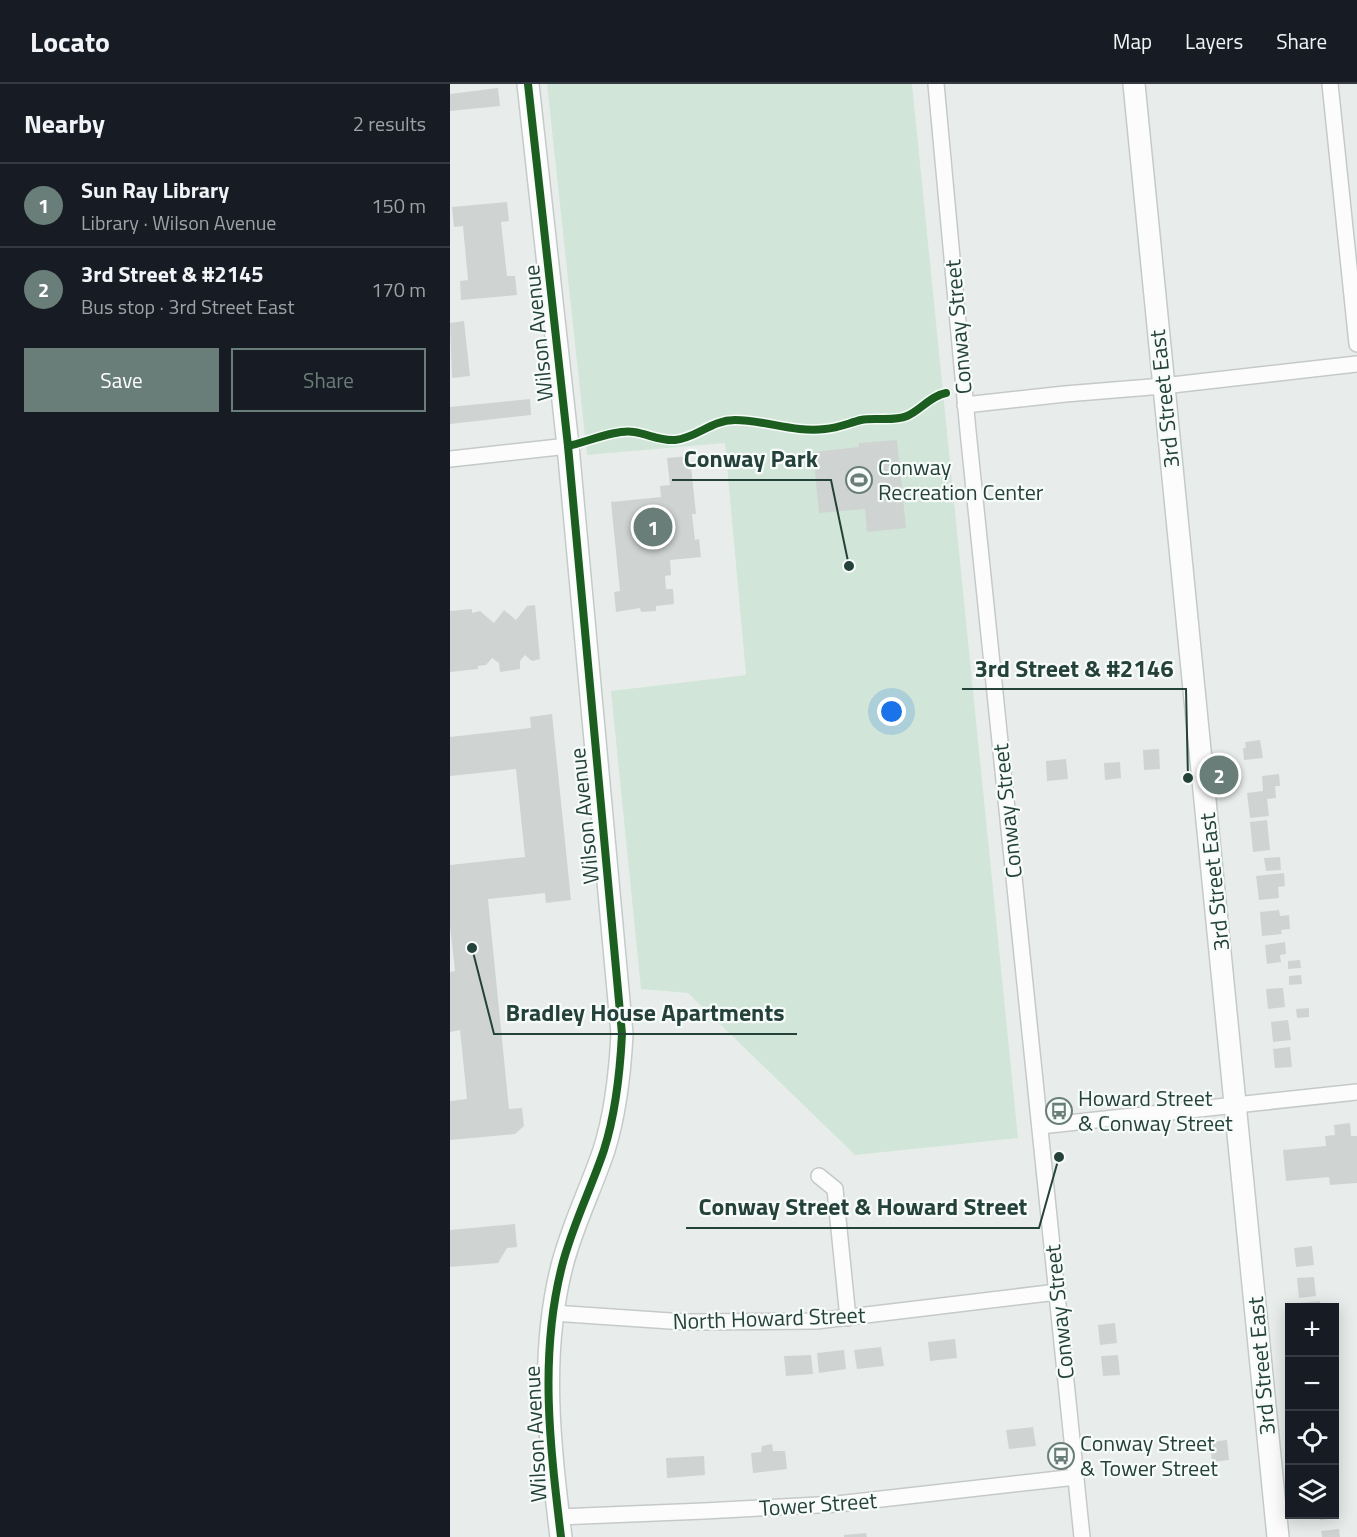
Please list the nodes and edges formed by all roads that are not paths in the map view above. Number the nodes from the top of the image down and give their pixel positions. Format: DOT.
graph roads {
  1 [pos="528,84"];
  2 [pos="936,84"];
  3 [pos="1134,84"];
  4 [pos="1330,84"];
  5 [pos="1357,344"];
  6 [pos="1357,364"];
  7 [pos="1163,386"];
  8 [pos="965,405"];
  9 [pos="568,446"];
  10 [pos="450,459"];
  11 [pos="1357,1092"];
  12 [pos="1237,1104"];
  13 [pos="1040,1126"];
  14 [pos="819,1176"];
  15 [pos="1057,1293"];
  16 [pos="553,1313"];
  17 [pos="848,1318"];
  18 [pos="1076,1477"];
  19 [pos="559,1527"];
  20 [pos="1082,1537"];
  21 [pos="1278,1537"];
  1 -- 9 [label="street, Wilson Avenue"];
  2 -- 8 [label="street, Conway Street"];
  3 -- 7 [label="street, 3rd Street East"];
  4 -- 5 [label="street"];
  6 -- 7 [label="street"];
  7 -- 8 [label="street"];
  7 -- 12 [label="street, 3rd Street East"];
  8 -- 13 [label="street, Conway Street"];
  9 -- 10 [label="street"];
  9 -- 16 [label="street, Wilson Avenue"];
  11 -- 12 [label="street"];
  12 -- 13 [label="street"];
  12 -- 21 [label="street, 3rd Street East"];
  13 -- 15 [label="street, Conway Street"];
  14 -- 17 [label="street"];
  15 -- 17 [label="street, North Howard Street"];
  15 -- 18 [label="street, Conway Street"];
  16 -- 17 [label="street, North Howard Street"];
  16 -- 19 [label="street, Wilson Avenue"];
  18 -- 19 [label="street, Tower Street"];
  18 -- 20 [label="street, Conway Street"];
}
